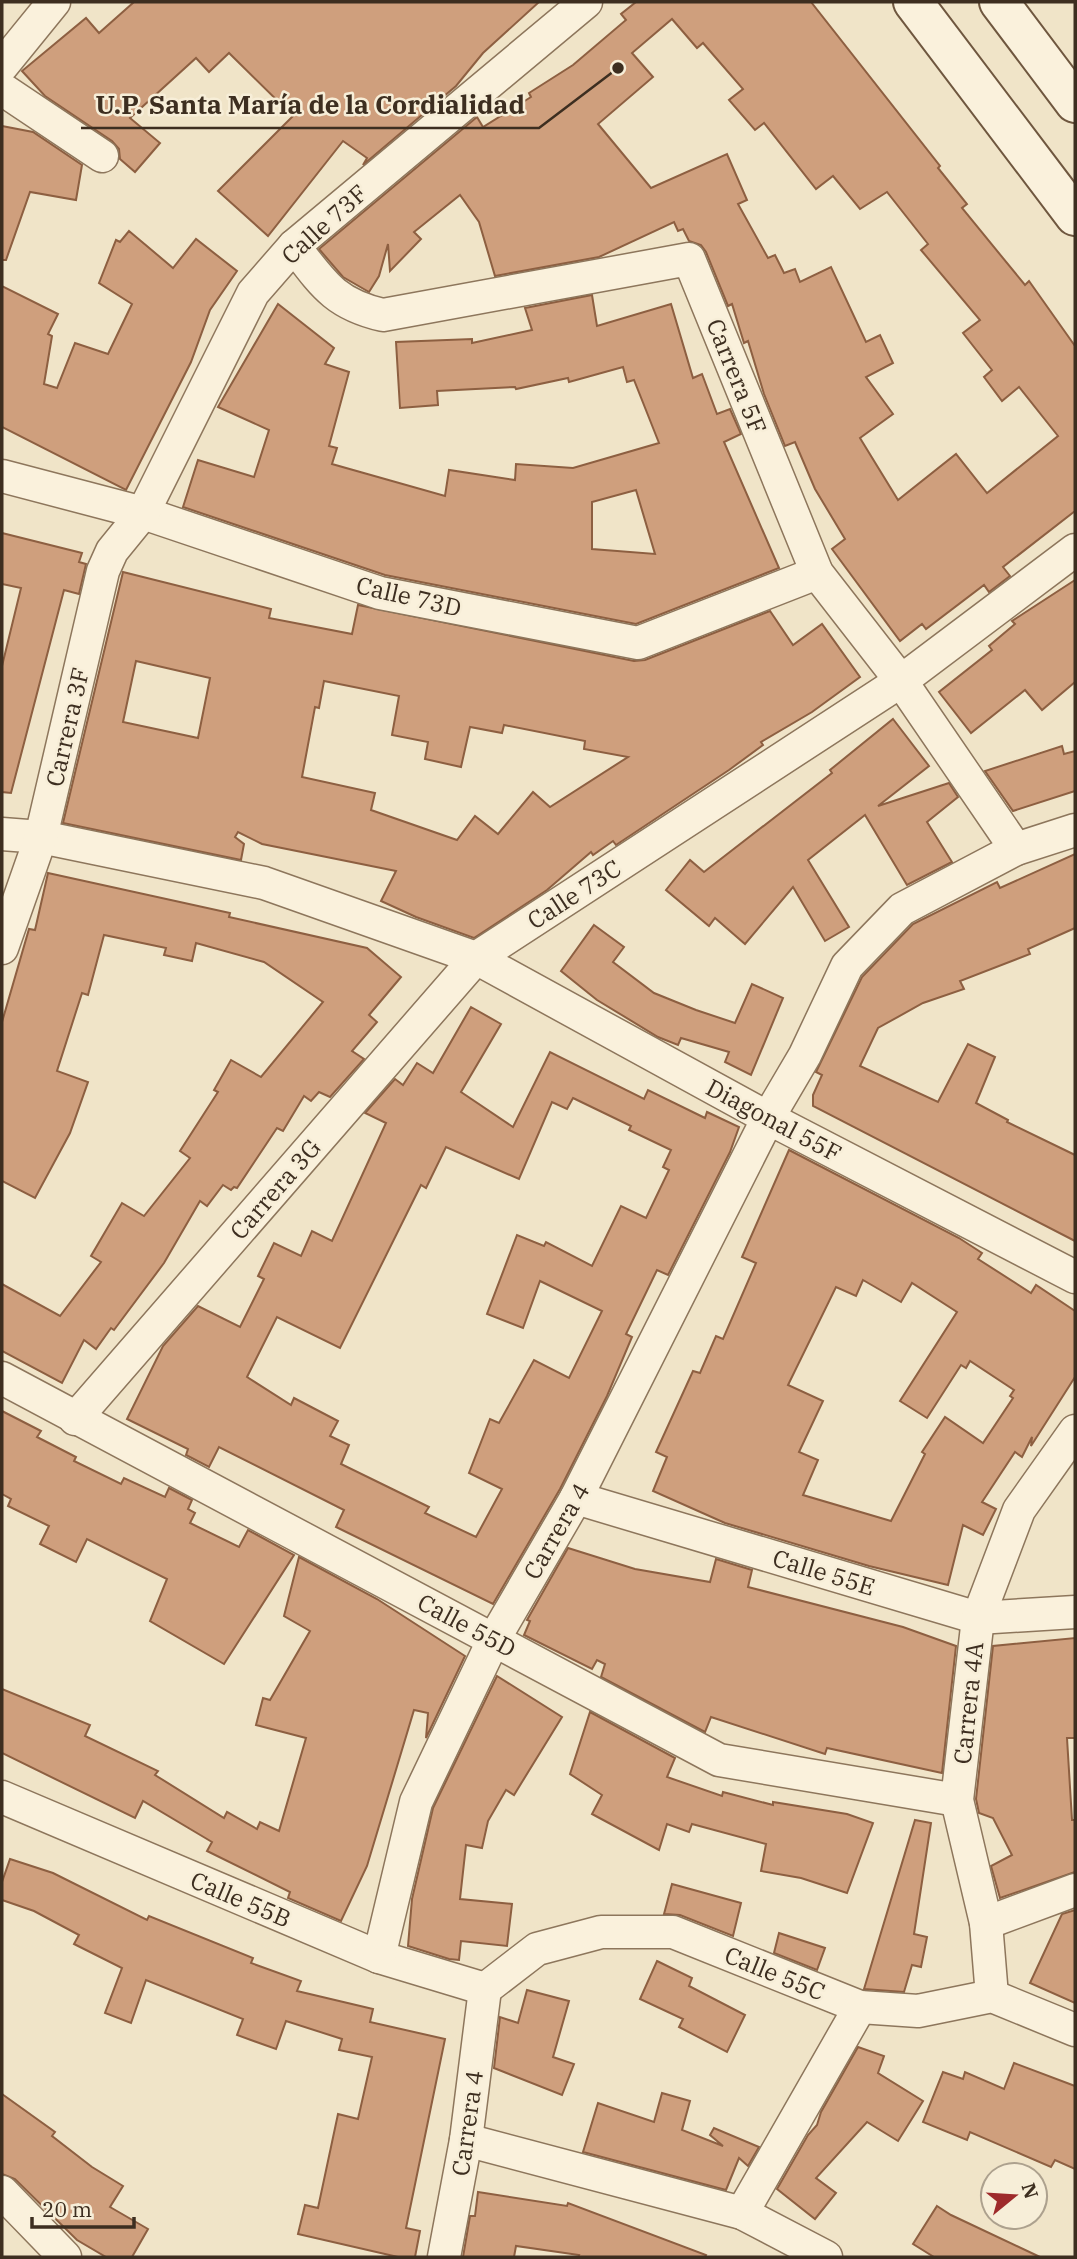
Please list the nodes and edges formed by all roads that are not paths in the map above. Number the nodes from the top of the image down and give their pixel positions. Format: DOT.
graph roads {
  1 [pos="54,2"];
  2 [pos="586,2"];
  3 [pos="913,2"];
  4 [pos="999,2"];
  5 [pos="2,66"];
  6 [pos="2,89"];
  7 [pos="1075,103"];
  8 [pos="102,156"];
  9 [pos="1075,216"];
  10 [pos="294,246"];
  11 [pos="2,475"];
  12 [pos="143,513"];
  13 [pos="1075,550"];
  14 [pos="817,573"];
  15 [pos="901,681"];
  16 [pos="1075,830"];
  17 [pos="2,834"];
  18 [pos="41,837"];
  19 [pos="1016,849"];
  20 [pos="2,948"];
  21 [pos="475,958"];
  22 [pos="768,1118"];
  23 [pos="1075,1277"];
  24 [pos="2,1378"];
  25 [pos="75,1419"];
  26 [pos="1075,1431"];
  27 [pos="576,1498"];
  28 [pos="1075,1612"];
  29 [pos="978,1618"];
  30 [pos="494,1639"];
  31 [pos="2,1797"];
  32 [pos="957,1800"];
  33 [pos="1075,1890"];
  34 [pos="986,1923"];
  35 [pos="379,1957"];
  36 [pos="485,1989"];
  37 [pos="992,1996"];
  38 [pos="860,2007"];
  39 [pos="1075,2030"];
  40 [pos="466,2140"];
  41 [pos="2,2192"];
  42 [pos="742,2213"];
  43 [pos="65,2257"];
  44 [pos="444,2257"];
  45 [pos="826,2257"];
  1 -- 5 [label="street"];
  2 -- 10 [label="street, Calle 73F"];
  3 -- 9 [label="main road"];
  4 -- 7 [label="main road"];
  6 -- 8 [label="street"];
  10 -- 12 [label="street, Calle 73F"];
  10 -- 14 [label="street, Carrera 5F"];
  11 -- 12 [label="street, Calle 73D"];
  12 -- 14 [label="street, Calle 73D"];
  12 -- 18 [label="street, Carrera 3F"];
  13 -- 15 [label="street, Calle 73C"];
  14 -- 15 [label="street, Carrera 5F"];
  15 -- 19 [label="street, Carrera 5F"];
  15 -- 21 [label="street, Calle 73C"];
  16 -- 19 [label="street, Carrera 4"];
  17 -- 18 [label="street"];
  18 -- 20 [label="street, Carrera 3F"];
  18 -- 21 [label="street"];
  19 -- 22 [label="street, Carrera 4"];
  21 -- 22 [label="street, Diagonal 55F"];
  21 -- 25 [label="street, Carrera 3G"];
  22 -- 23 [label="street, Diagonal 55F"];
  22 -- 27 [label="street, Carrera 4"];
  24 -- 25 [label="street, Calle 55D"];
  25 -- 30 [label="street, Calle 55D"];
  26 -- 29 [label="street, Carrera 4A"];
  27 -- 29 [label="street, Calle 55E"];
  27 -- 30 [label="street, Carrera 4"];
  28 -- 29 [label="street, Calle 55E"];
  29 -- 32 [label="street, Carrera 4A"];
  30 -- 32 [label="street, Calle 55D"];
  30 -- 35 [label="street, Carrera 4"];
  31 -- 35 [label="street, Calle 55B"];
  32 -- 34 [label="street, Carrera 4A"];
  33 -- 34 [label="street"];
  34 -- 37 [label="street, Carrera 4A"];
  35 -- 36 [label="street, Calle 55B"];
  36 -- 38 [label="street, Calle 55C"];
  36 -- 40 [label="street, Carrera 4"];
  37 -- 38 [label="street, Calle 55C"];
  37 -- 39 [label="street"];
  38 -- 42 [label="street"];
  40 -- 42 [label="street"];
  40 -- 44 [label="street, Carrera 4"];
  41 -- 43 [label="street"];
  42 -- 45 [label="street"];
}
